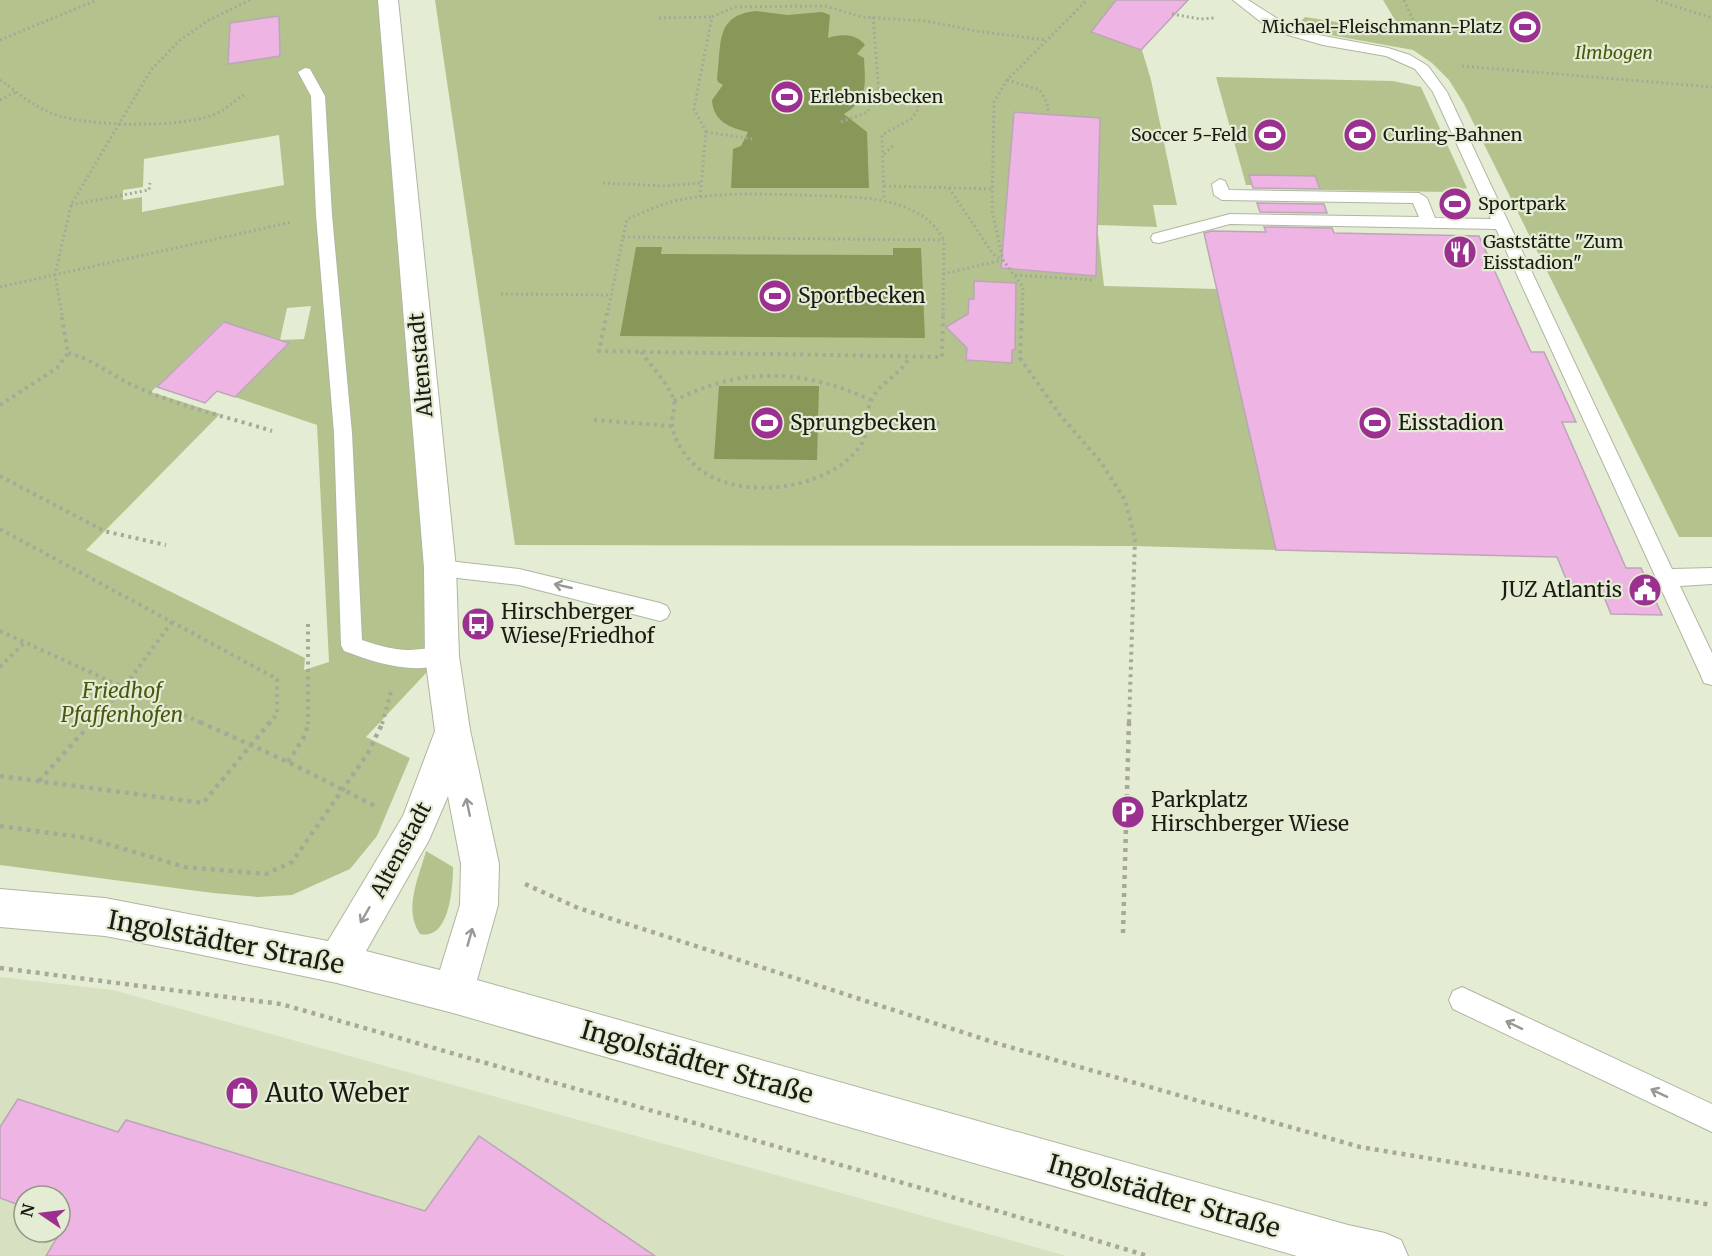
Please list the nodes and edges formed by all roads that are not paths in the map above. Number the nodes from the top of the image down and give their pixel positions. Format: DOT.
graph roads {
  1 [pos="388,0"];
  2 [pos="1240,0"];
  3 [pos="305,72"];
  4 [pos="1220,184"];
  5 [pos="1429,222"];
  6 [pos="1502,224"];
  7 [pos="1159,238"];
  8 [pos="440,568"];
  9 [pos="1712,576"];
  10 [pos="1667,578"];
  11 [pos="660,612"];
  12 [pos="442,656"];
  13 [pos="1712,676"];
  14 [pos="452,730"];
  15 [pos="0,908"];
  16 [pos="338,963"];
  17 [pos="453,993"];
  18 [pos="1462,1000"];
  19 [pos="1712,1118"];
  20 [pos="1385,1256"];
  1 -- 8 [label="street, Altenstadt"];
  2 -- 6 [label="lane"];
  3 -- 12 [label="lane"];
  4 -- 5 [label="lane"];
  5 -- 6 [label="lane"];
  5 -- 7 [label="lane"];
  6 -- 10 [label="lane"];
  11 -- 8 [label="lane, one-way"];
  8 -- 12 [label="street, Altenstadt"];
  9 -- 10 [label="lane"];
  10 -- 13 [label="lane"];
  12 -- 14 [label="street, Altenstadt"];
  14 -- 16 [label="street, Altenstadt, one-way"];
  17 -- 14 [label="street, Altenstadt, one-way"];
  15 -- 16 [label="street, Ingolstädter Straße"];
  16 -- 17 [label="street, Ingolstädter Straße"];
  17 -- 20 [label="street, Ingolstädter Straße"];
  19 -- 18 [label="lane, one-way"];
}
